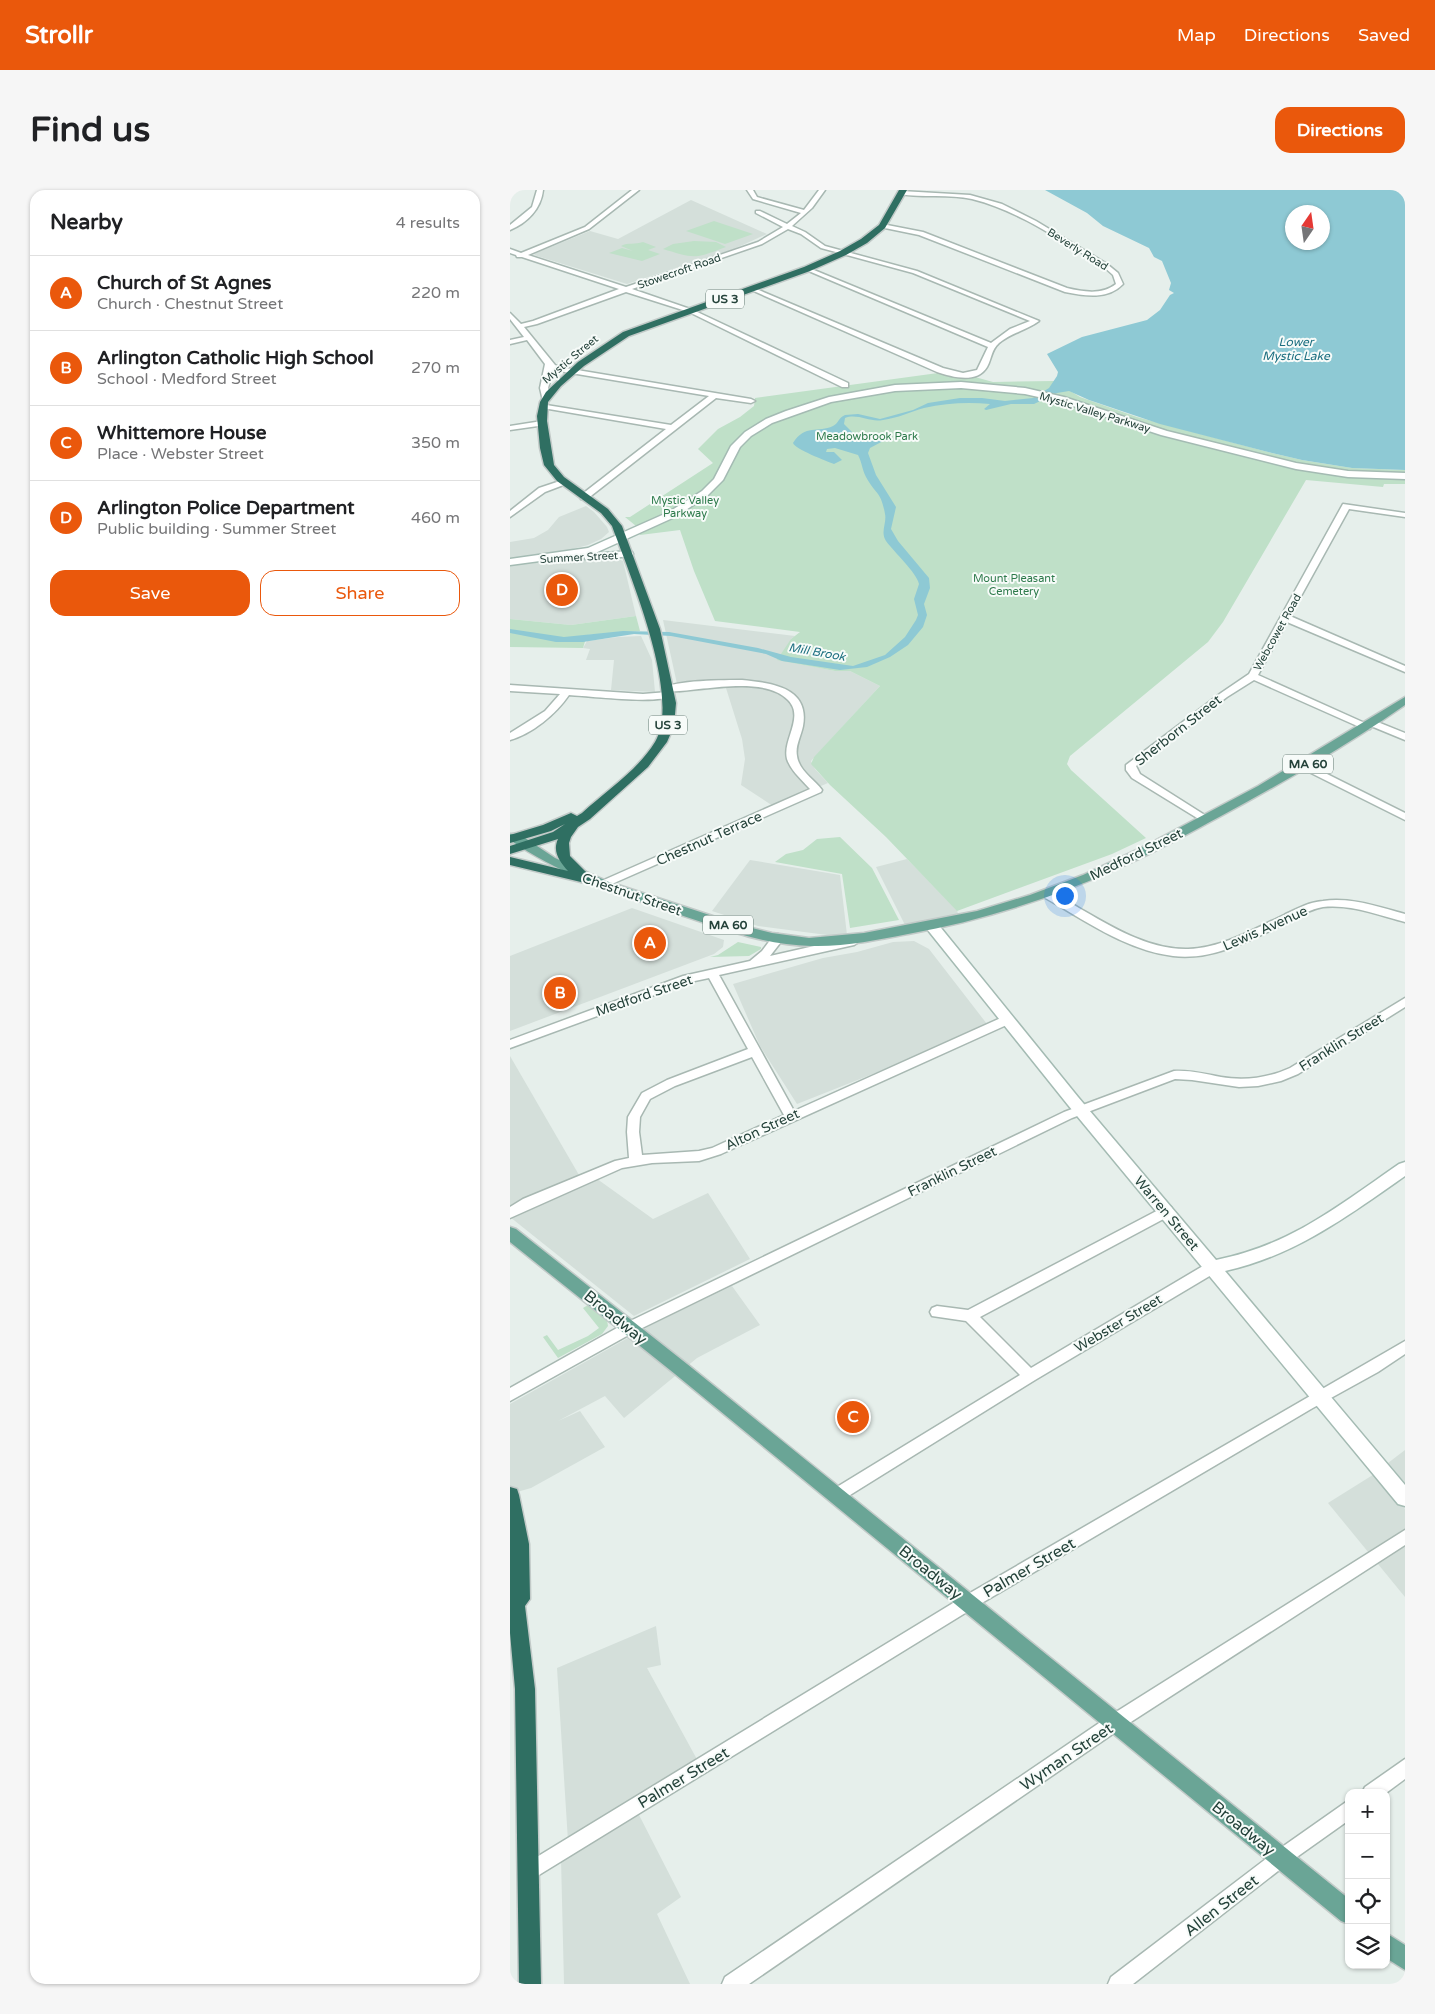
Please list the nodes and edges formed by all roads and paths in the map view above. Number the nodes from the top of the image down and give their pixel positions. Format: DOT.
graph roads {
  1 [pos="540,190"];
  2 [pos="636,190"];
  3 [pos="750,190"];
  4 [pos="822,190"];
  5 [pos="902,191"];
  6 [pos="758,212"];
  7 [pos="805,212"];
  8 [pos="882,226"];
  9 [pos="789,227"];
  10 [pos="510,228"];
  11 [pos="510,251"];
  12 [pos="843,253"];
  13 [pos="521,255"];
  14 [pos="510,259"];
  15 [pos="807,269"];
  16 [pos="626,289"];
  17 [pos="752,289"];
  18 [pos="690,310"];
  19 [pos="510,315"];
  20 [pos="520,326"];
  21 [pos="528,338"];
  22 [pos="510,342"];
  23 [pos="992,346"];
  24 [pos="549,362"];
  25 [pos="573,372"];
  26 [pos="845,385"];
  27 [pos="715,395"];
  28 [pos="752,401"];
  29 [pos="544,402"];
  30 [pos="542,423"];
  31 [pos="510,428"];
  32 [pos="674,428"];
  33 [pos="1405,476"];
  34 [pos="563,482"];
  35 [pos="584,497"];
  36 [pos="510,515"];
  37 [pos="1405,515"];
  38 [pos="622,538"];
  39 [pos="628,554"];
  40 [pos="530,560"];
  41 [pos="510,562"];
  42 [pos="1286,618"];
  43 [pos="1405,669"];
  44 [pos="1253,676"];
  45 [pos="510,688"];
  46 [pos="566,692"];
  47 [pos="668,692"];
  48 [pos="1405,700"];
  49 [pos="1369,725"];
  50 [pos="1405,736"];
  51 [pos="510,738"];
  52 [pos="1305,766"];
  53 [pos="612,791"];
  54 [pos="586,816"];
  55 [pos="1405,817"];
  56 [pos="1206,819"];
  57 [pos="511,842"];
  58 [pos="526,846"];
  59 [pos="510,861"];
  60 [pos="585,879"];
  61 [pos="601,885"];
  62 [pos="1046,894"];
  63 [pos="1405,918"];
  64 [pos="932,926"];
  65 [pos="876,935"];
  66 [pos="778,938"];
  67 [pos="753,963"];
  68 [pos="712,972"];
  69 [pos="1405,1002"];
  70 [pos="1007,1020"];
  71 [pos="510,1044"];
  72 [pos="754,1051"];
  73 [pos="1080,1109"];
  74 [pos="791,1116"];
  75 [pos="636,1159"];
  76 [pos="1405,1168"];
  77 [pos="1166,1210"];
  78 [pos="510,1213"];
  79 [pos="510,1233"];
  80 [pos="1213,1267"];
  81 [pos="937,1312"];
  82 [pos="970,1316"];
  83 [pos="629,1328"];
  84 [pos="1405,1347"];
  85 [pos="1030,1376"];
  86 [pos="510,1395"];
  87 [pos="1319,1397"];
  88 [pos="510,1495"];
  89 [pos="837,1496"];
  90 [pos="1405,1498"];
  91 [pos="1405,1537"];
  92 [pos="510,1577"];
  93 [pos="969,1602"];
  94 [pos="515,1624"];
  95 [pos="1114,1723"];
  96 [pos="1405,1768"];
  97 [pos="1376,1789"];
  98 [pos="1345,1812"];
  99 [pos="1281,1858"];
  100 [pos="528,1872"];
  101 [pos="1345,1910"];
  102 [pos="1390,1947"];
  103 [pos="1405,1959"];
  104 [pos="530,1984"];
  105 [pos="732,1984"];
  106 [pos="1118,1984"];
  1 -- 10 [label="street"];
  2 -- 13 [label="street"];
  3 -- 7 [label="street"];
  4 -- 7 [label="street, Stowecroft Road"];
  5 -- 8 [label="highway, Mystic Street / US 3"];
  5 -- 8 [label="street, Beverly Road"];
  6 -- 9 [label="street"];
  7 -- 9 [label="street, Stowecroft Road"];
  8 -- 12 [label="highway, Mystic Street / US 3"];
  9 -- 12 [label="street"];
  9 -- 16 [label="street, Stowecroft Road"];
  11 -- 13 [label="street"];
  12 -- 15 [label="highway, Mystic Street / US 3"];
  12 -- 23 [label="street"];
  13 -- 14 [label="street"];
  13 -- 16 [label="street"];
  15 -- 17 [label="highway, Mystic Street / US 3"];
  15 -- 23 [label="street"];
  16 -- 18 [label="street"];
  16 -- 20 [label="street, Stowecroft Road"];
  17 -- 18 [label="highway, Mystic Street / US 3"];
  17 -- 23 [label="street"];
  18 -- 25 [label="highway, Mystic Street / US 3"];
  18 -- 26 [label="street"];
  19 -- 20 [label="street"];
  20 -- 21 [label="street"];
  21 -- 22 [label="street"];
  21 -- 24 [label="street"];
  24 -- 25 [label="street"];
  24 -- 29 [label="street"];
  25 -- 27 [label="street"];
  25 -- 29 [label="highway, Mystic Street / US 3"];
  27 -- 28 [label="street"];
  27 -- 32 [label="street"];
  29 -- 30 [label="highway, Mystic Street / US 3"];
  29 -- 32 [label="street"];
  30 -- 31 [label="street"];
  30 -- 34 [label="highway, Mystic Street / US 3"];
  32 -- 35 [label="street"];
  33 -- 38 [label="main road, Mystic Valley Parkway"];
  34 -- 35 [label="highway, Mystic Street / US 3"];
  34 -- 36 [label="street"];
  35 -- 38 [label="highway, Mystic Street / US 3"];
  37 -- 42 [label="street, Webcowet Road"];
  38 -- 39 [label="highway, Mystic Street / US 3"];
  38 -- 40 [label="main road, Summer Street"];
  39 -- 40 [label="main road, Summer Street"];
  39 -- 47 [label="highway, Mystic Street / US 3"];
  40 -- 41 [label="main road, Summer Street"];
  42 -- 43 [label="street"];
  42 -- 44 [label="street, Webcowet Road"];
  44 -- 49 [label="street, Webcowet Road"];
  44 -- 56 [label="street, Sherborn Street"];
  45 -- 46 [label="street"];
  46 -- 47 [label="street"];
  46 -- 51 [label="street"];
  47 -- 53 [label="highway, Mystic Street / US 3"];
  47 -- 61 [label="street, Chestnut Terrace"];
  48 -- 49 [label="main road, Medford Street / MA 60"];
  49 -- 50 [label="street, Webcowet Road"];
  49 -- 52 [label="main road, Medford Street / MA 60"];
  52 -- 55 [label="street"];
  52 -- 56 [label="main road, Medford Street / MA 60"];
  53 -- 54 [label="highway, Mystic Street / US 3"];
  53 -- 57 [label="highway, Mystic Street / US 3"];
  54 -- 58 [label="highway, Mystic Street / US 3"];
  54 -- 60 [label="highway"];
  56 -- 62 [label="main road, Medford Street / MA 60"];
  57 -- 58 [label="main road, Chestnut Street / MA 60"];
  58 -- 60 [label="main road, Chestnut Street / MA 60"];
  59 -- 60 [label="highway, MA 60"];
  60 -- 61 [label="main road, Chestnut Street / MA 60"];
  61 -- 66 [label="main road, Chestnut Street / MA 60"];
  62 -- 63 [label="street, Lewis Avenue"];
  62 -- 64 [label="main road, Medford Street / MA 60"];
  64 -- 65 [label="main road, Medford Street / MA 60"];
  64 -- 70 [label="main road, Warren Street"];
  65 -- 66 [label="main road, Chestnut Street / MA 60"];
  65 -- 67 [label="street, Medford Street"];
  66 -- 67 [label="street, Medford Street"];
  67 -- 68 [label="street, Medford Street"];
  68 -- 71 [label="street, Medford Street"];
  68 -- 72 [label="street"];
  69 -- 73 [label="street, Franklin Street"];
  70 -- 73 [label="main road, Warren Street"];
  70 -- 74 [label="street, Alton Street"];
  72 -- 74 [label="street"];
  72 -- 75 [label="street"];
  73 -- 77 [label="main road, Warren Street"];
  73 -- 83 [label="street, Franklin Street"];
  74 -- 75 [label="street, Alton Street"];
  75 -- 78 [label="street, Alton Street"];
  76 -- 80 [label="main road, Webster Street"];
  77 -- 80 [label="main road, Warren Street"];
  77 -- 82 [label="street"];
  79 -- 83 [label="main road, Broadway"];
  80 -- 85 [label="street, Webster Street"];
  80 -- 87 [label="main road, Warren Street"];
  81 -- 82 [label="street"];
  82 -- 85 [label="street"];
  83 -- 86 [label="street, Franklin Street"];
  83 -- 89 [label="main road, Broadway"];
  84 -- 87 [label="street, Palmer Street"];
  85 -- 89 [label="street, Webster Street"];
  87 -- 90 [label="main road, Warren Street"];
  87 -- 93 [label="street, Palmer Street"];
  88 -- 94 [label="highway"];
  89 -- 93 [label="main road, Broadway"];
  91 -- 95 [label="street, Wyman Street"];
  92 -- 94 [label="highway"];
  93 -- 95 [label="main road, Broadway"];
  93 -- 100 [label="street, Palmer Street"];
  94 -- 100 [label="highway"];
  95 -- 99 [label="main road, Broadway"];
  95 -- 105 [label="street, Wyman Street"];
  96 -- 97 [label="street"];
  98 -- 99 [label="street, Allen Street"];
  99 -- 101 [label="main road, Broadway"];
  99 -- 106 [label="street, Allen Street"];
  100 -- 104 [label="highway"];
  102 -- 103 [label="main road"];
}
